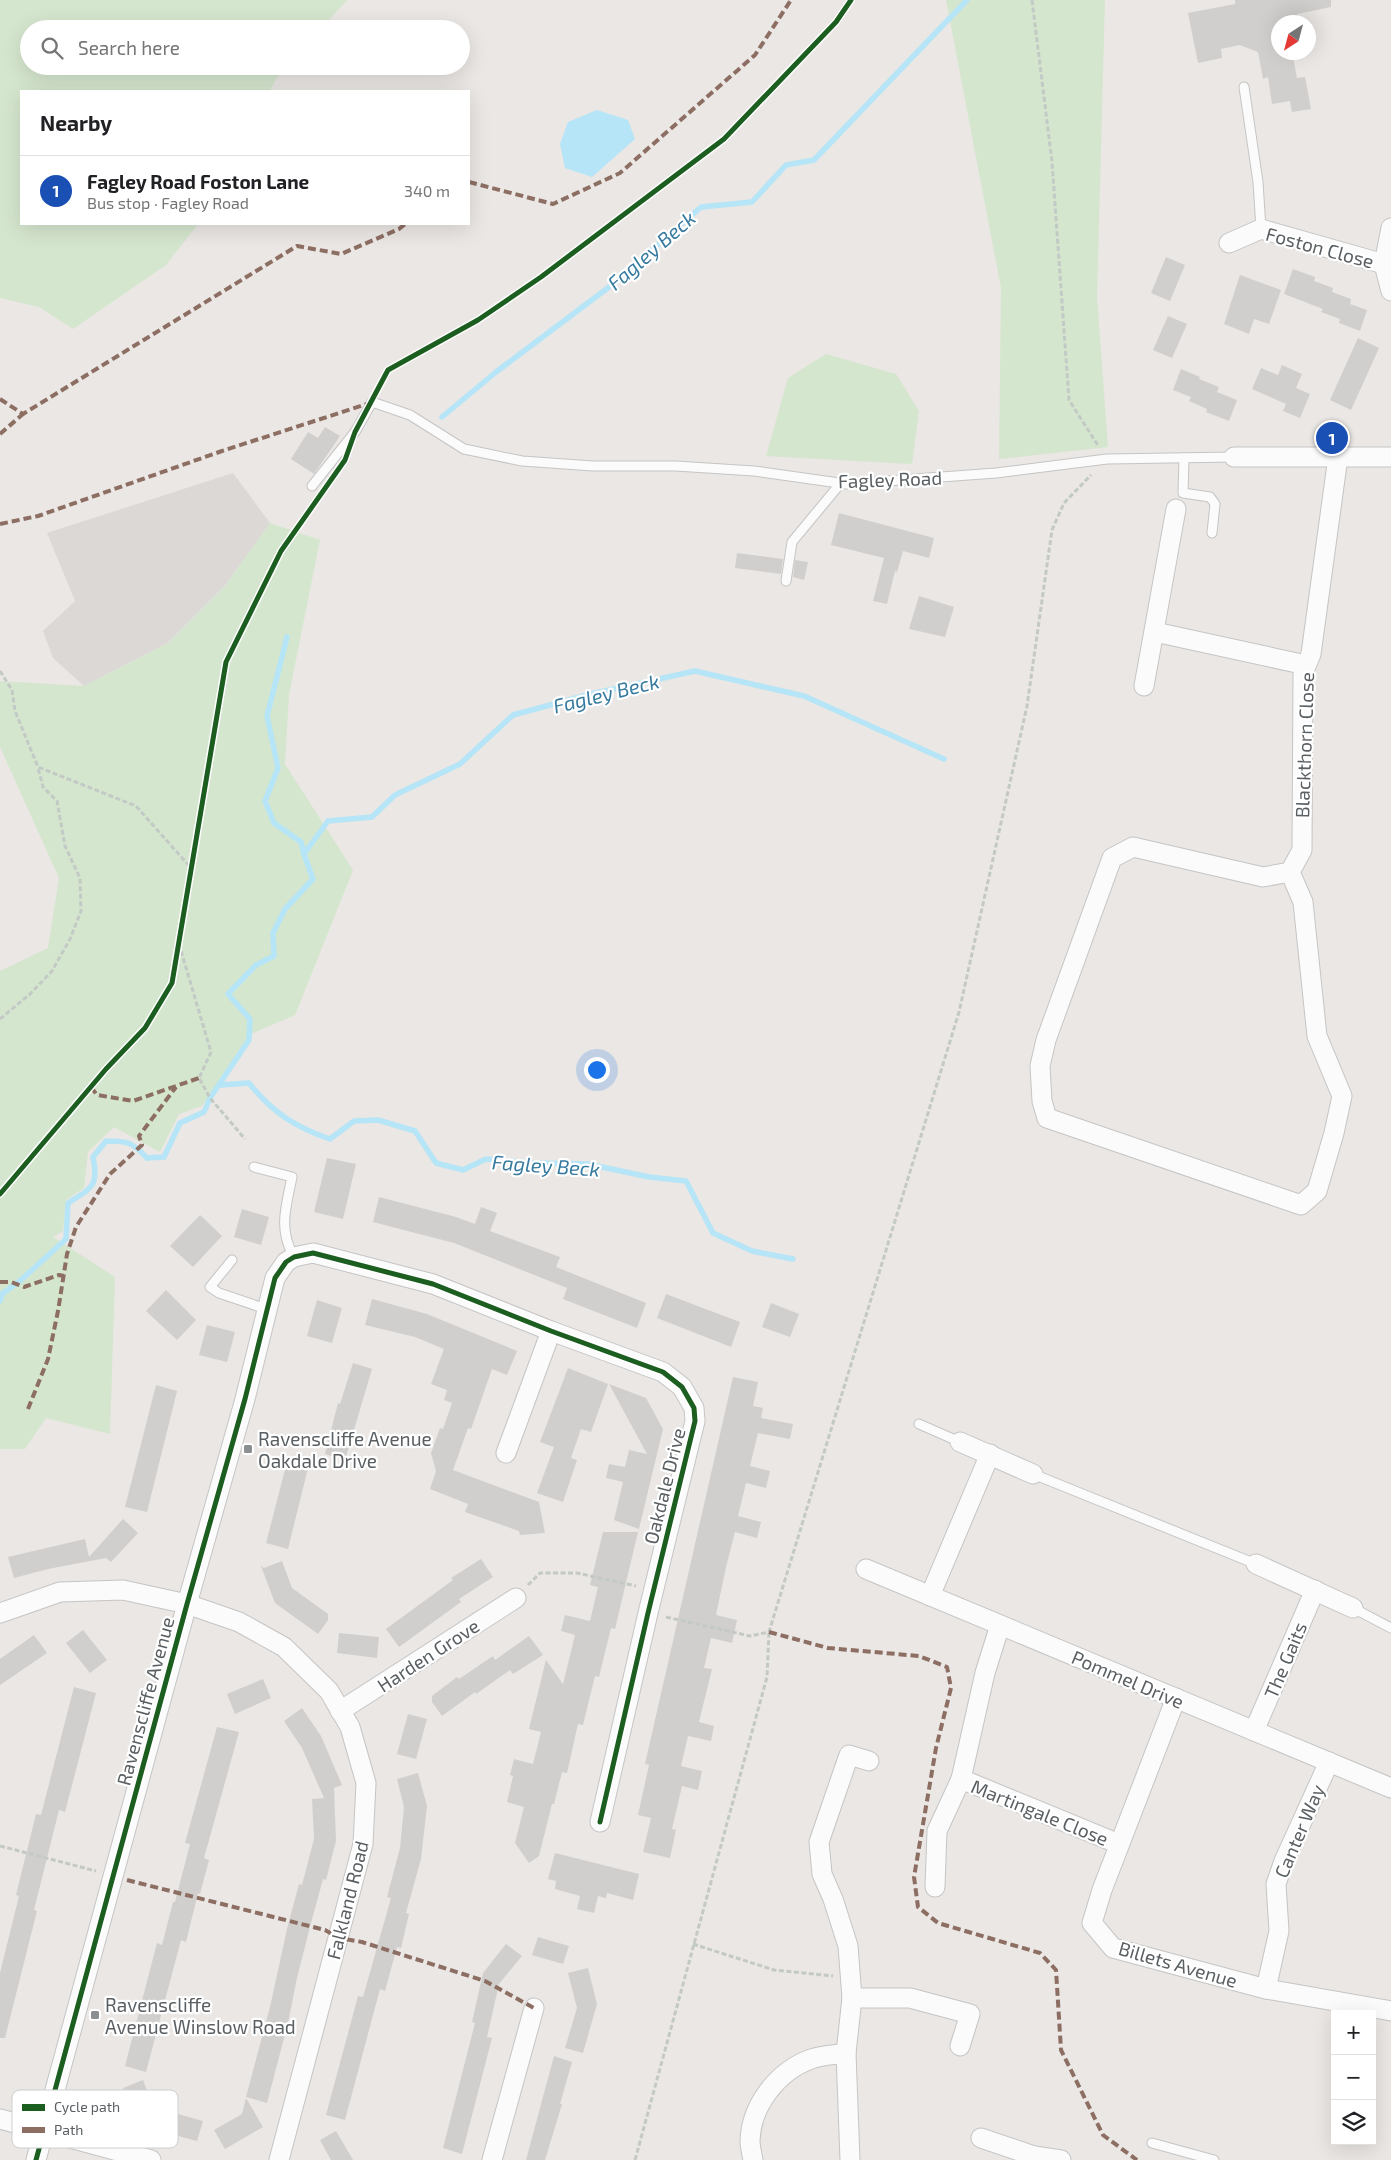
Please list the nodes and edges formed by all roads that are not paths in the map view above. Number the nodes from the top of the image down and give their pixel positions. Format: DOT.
graph roads {
  1 [pos="1244,87"];
  2 [pos="1391,228"];
  3 [pos="1261,229"];
  4 [pos="1229,244"];
  5 [pos="1384,264"];
  6 [pos="1391,291"];
  7 [pos="1338,457"];
  8 [pos="1391,457"];
  9 [pos="1184,458"];
  10 [pos="1234,458"];
  11 [pos="840,484"];
  12 [pos="312,486"];
  13 [pos="1176,509"];
  14 [pos="1212,533"];
  15 [pos="786,581"];
  16 [pos="1155,632"];
  17 [pos="1306,665"];
  18 [pos="1144,686"];
  19 [pos="1290,872"];
  20 [pos="254,1167"];
  21 [pos="294,1257"];
  22 [pos="232,1260"];
  23 [pos="266,1309"];
  24 [pos="551,1331"];
  25 [pos="919,1424"];
  26 [pos="960,1442"];
  27 [pos="506,1452"];
  28 [pos="990,1454"];
  29 [pos="1033,1474"];
  30 [pos="1256,1564"];
  31 [pos="866,1569"];
  32 [pos="1315,1590"];
  33 [pos="930,1596"];
  34 [pos="516,1598"];
  35 [pos="187,1604"];
  36 [pos="1353,1608"];
  37 [pos="0,1613"];
  38 [pos="1000,1625"];
  39 [pos="1391,1628"];
  40 [pos="1176,1698"];
  41 [pos="340,1711"];
  42 [pos="1254,1731"];
  43 [pos="869,1761"];
  44 [pos="1329,1762"];
  45 [pos="961,1779"];
  46 [pos="1391,1788"];
  47 [pos="600,1822"];
  48 [pos="1120,1844"];
  49 [pos="935,1887"];
  50 [pos="1266,1989"];
  51 [pos="852,1998"];
  52 [pos="534,2008"];
  53 [pos="1391,2011"];
  54 [pos="960,2046"];
  55 [pos="846,2053"];
  56 [pos="55,2090"];
  57 [pos="981,2138"];
  58 [pos="1152,2143"];
  59 [pos="107,2148"];
  60 [pos="1034,2158"];
  61 [pos="151,2160"];
  62 [pos="279,2160"];
  63 [pos="492,2160"];
  64 [pos="753,2160"];
  65 [pos="850,2160"];
  66 [pos="1061,2160"];
  67 [pos="1214,2160"];
  1 -- 3 [label="lane"];
  2 -- 5 [label="street"];
  3 -- 4 [label="street, Foston Close"];
  3 -- 5 [label="street, Foston Close"];
  5 -- 6 [label="street"];
  7 -- 8 [label="street, Fagley Road"];
  7 -- 10 [label="street, Fagley Road"];
  7 -- 17 [label="street, Blackthorn Close"];
  9 -- 10 [label="lane, Fagley Road"];
  9 -- 11 [label="lane, Fagley Road"];
  9 -- 14 [label="lane"];
  11 -- 12 [label="lane, Fagley Road"];
  11 -- 15 [label="lane"];
  13 -- 16 [label="street"];
  16 -- 17 [label="street"];
  16 -- 18 [label="street"];
  17 -- 19 [label="street, Blackthorn Close"];
  19 -- 19 [label="street"];
  20 -- 21 [label="lane"];
  21 -- 23 [label="street, Ravenscliffe Avenue"];
  21 -- 24 [label="street, Oakdale Drive"];
  22 -- 23 [label="lane"];
  23 -- 35 [label="street, Ravenscliffe Avenue"];
  24 -- 27 [label="street"];
  24 -- 47 [label="street, Oakdale Drive"];
  25 -- 26 [label="lane"];
  26 -- 28 [label="street"];
  28 -- 29 [label="street"];
  28 -- 33 [label="street"];
  29 -- 30 [label="lane"];
  30 -- 32 [label="street"];
  31 -- 33 [label="street, Pommel Drive"];
  32 -- 36 [label="street"];
  32 -- 42 [label="street, The Gaits"];
  33 -- 38 [label="street, Pommel Drive"];
  34 -- 41 [label="street, Harden Grove"];
  35 -- 37 [label="street, Falkland Road"];
  35 -- 41 [label="street, Falkland Road"];
  35 -- 56 [label="street, Ravenscliffe Avenue"];
  36 -- 39 [label="lane"];
  38 -- 40 [label="street, Pommel Drive"];
  38 -- 45 [label="street"];
  40 -- 42 [label="street, Pommel Drive"];
  40 -- 48 [label="street, Billets Avenue"];
  41 -- 62 [label="street, Falkland Road"];
  42 -- 44 [label="street, Pommel Drive"];
  43 -- 51 [label="street"];
  44 -- 46 [label="street, Pommel Drive"];
  44 -- 50 [label="street, Canter Way"];
  45 -- 48 [label="street, Martingale Close"];
  45 -- 49 [label="street"];
  48 -- 50 [label="street, Billets Avenue"];
  50 -- 53 [label="street, Billets Avenue"];
  51 -- 54 [label="street"];
  51 -- 55 [label="street"];
  52 -- 63 [label="street"];
  55 -- 64 [label="street"];
  55 -- 65 [label="street"];
  57 -- 60 [label="street"];
  58 -- 67 [label="lane"];
  59 -- 61 [label="street"];
  60 -- 66 [label="street"];
}
